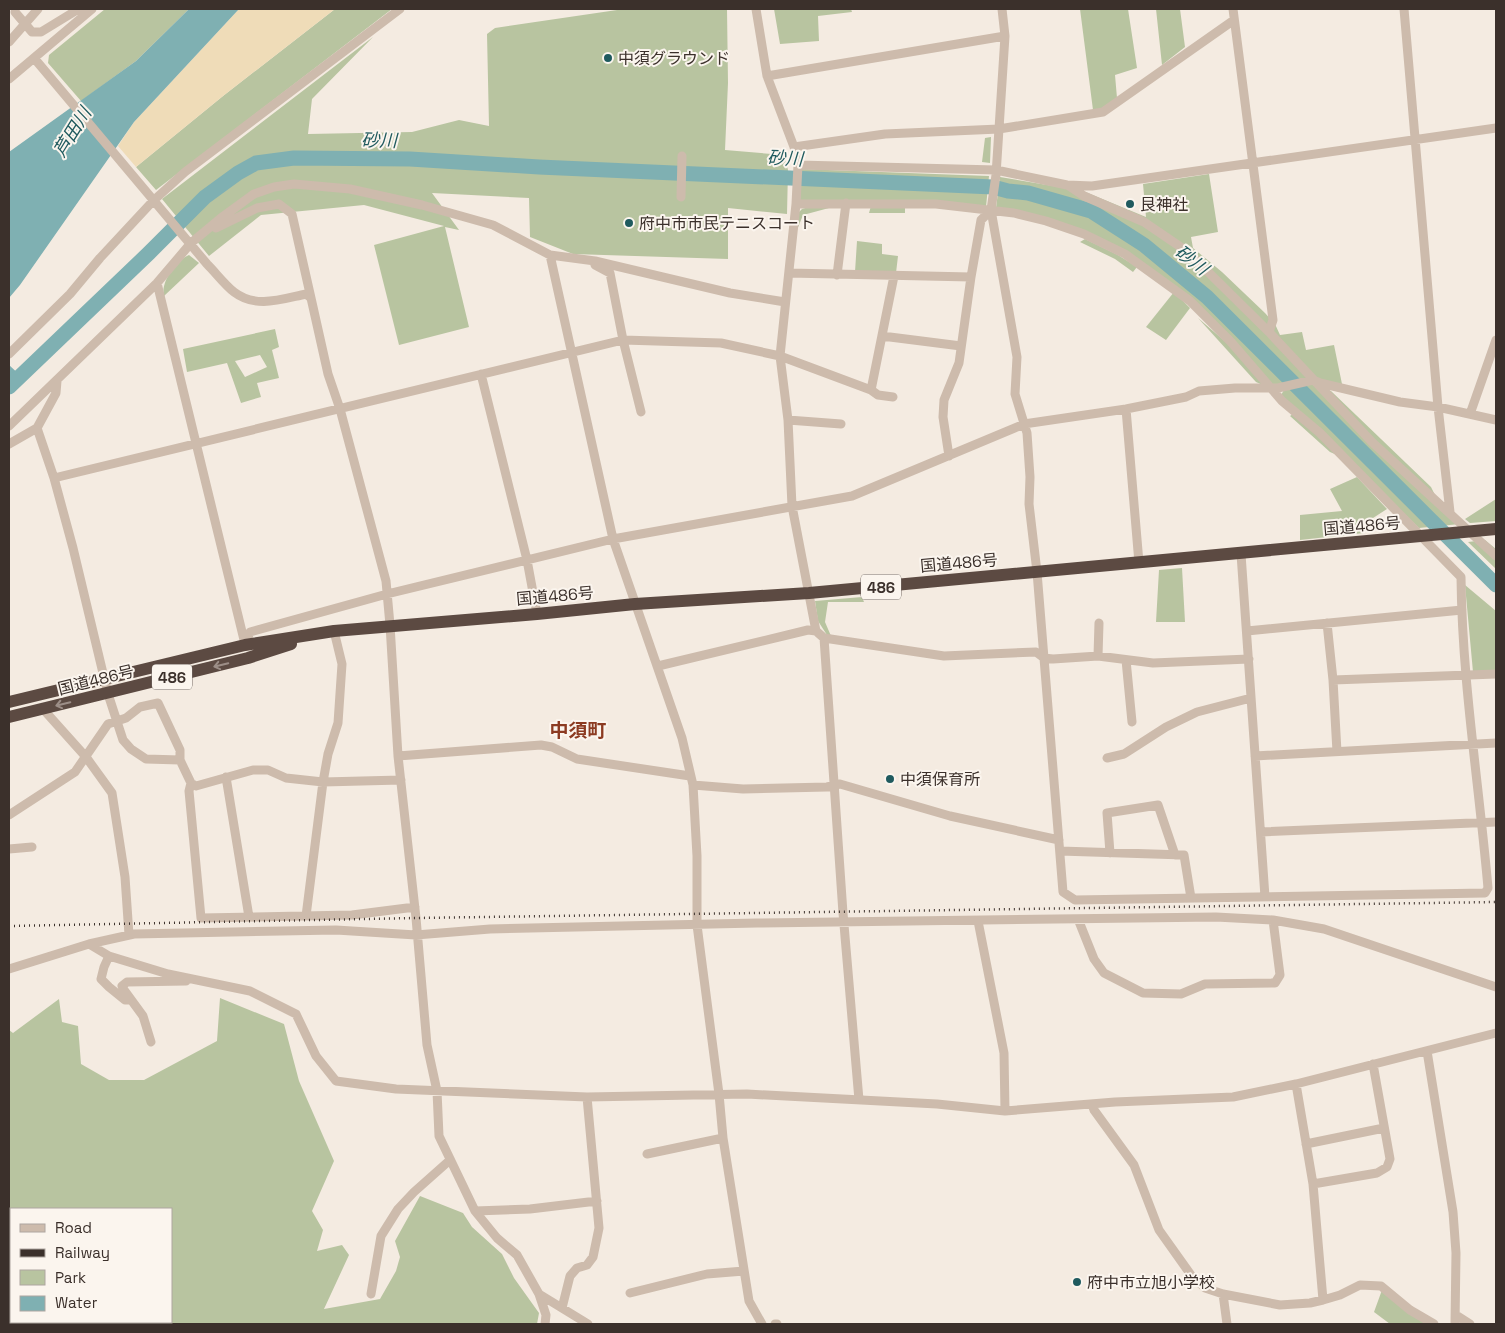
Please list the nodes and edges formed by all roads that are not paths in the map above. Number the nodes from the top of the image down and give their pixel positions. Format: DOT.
graph roads {
  1 [pos="38,9"];
  2 [pos="400,9"];
  3 [pos="756,9"];
  4 [pos="1002,9"];
  5 [pos="1232,9"];
  6 [pos="1404,9"];
  7 [pos="15,12"];
  8 [pos="89,12"];
  9 [pos="1234,20"];
  10 [pos="25,24"];
  11 [pos="1005,36"];
  12 [pos="9,42"];
  13 [pos="36,61"];
  14 [pos="767,76"];
  15 [pos="9,79"];
  16 [pos="1496,128"];
  17 [pos="999,129"];
  18 [pos="1415,140"];
  19 [pos="794,147"];
  20 [pos="682,156"];
  21 [pos="1253,163"];
  22 [pos="798,165"];
  23 [pos="996,172"];
  24 [pos="1067,185"];
  25 [pos="681,197"];
  26 [pos="153,200"];
  27 [pos="846,203"];
  28 [pos="796,204"];
  29 [pos="991,210"];
  30 [pos="188,240"];
  31 [pos="550,255"];
  32 [pos="595,262"];
  33 [pos="789,273"];
  34 [pos="837,274"];
  35 [pos="894,276"];
  36 [pos="970,277"];
  37 [pos="157,283"];
  38 [pos="311,298"];
  39 [pos="786,302"];
  40 [pos="1269,332"];
  41 [pos="882,336"];
  42 [pos="623,340"];
  43 [pos="1496,340"];
  44 [pos="961,346"];
  45 [pos="572,352"];
  46 [pos="9,354"];
  47 [pos="780,356"];
  48 [pos="482,374"];
  49 [pos="1313,380"];
  50 [pos="57,381"];
  51 [pos="1274,388"];
  52 [pos="871,390"];
  53 [pos="893,398"];
  54 [pos="1438,407"];
  55 [pos="340,409"];
  56 [pos="1126,409"];
  57 [pos="641,412"];
  58 [pos="1470,414"];
  59 [pos="788,420"];
  60 [pos="1496,420"];
  61 [pos="841,424"];
  62 [pos="1024,424"];
  63 [pos="9,426"];
  64 [pos="36,428"];
  65 [pos="197,443"];
  66 [pos="9,444"];
  67 [pos="949,456"];
  68 [pos="54,478"];
  69 [pos="792,506"];
  70 [pos="1450,512"];
  71 [pos="1496,529"];
  72 [pos="1471,532"];
  73 [pos="1425,536"];
  74 [pos="613,539"];
  75 [pos="1241,554"];
  76 [pos="1496,556"];
  77 [pos="527,560"];
  78 [pos="1139,563"];
  79 [pos="1037,572"];
  80 [pos="387,594"];
  81 [pos="809,594"];
  82 [pos="635,604"];
  83 [pos="1462,610"];
  84 [pos="537,614"];
  85 [pos="1098,623"];
  86 [pos="1327,623"];
  87 [pos="390,625"];
  88 [pos="816,630"];
  89 [pos="334,631"];
  90 [pos="1247,631"];
  91 [pos="824,638"];
  92 [pos="247,652"];
  93 [pos="1098,656"];
  94 [pos="1044,658"];
  95 [pos="1248,659"];
  96 [pos="1126,660"];
  97 [pos="658,666"];
  98 [pos="1496,674"];
  99 [pos="1467,675"];
  100 [pos="104,679"];
  101 [pos="1333,680"];
  102 [pos="108,694"];
  103 [pos="1251,698"];
  104 [pos="9,702"];
  105 [pos="43,709"];
  106 [pos="9,718"];
  107 [pos="118,721"];
  108 [pos="1132,722"];
  109 [pos="1496,743"];
  110 [pos="1474,744"];
  111 [pos="1337,752"];
  112 [pos="398,756"];
  113 [pos="1256,756"];
  114 [pos="86,757"];
  115 [pos="1107,758"];
  116 [pos="180,760"];
  117 [pos="226,777"];
  118 [pos="401,780"];
  119 [pos="692,781"];
  120 [pos="323,782"];
  121 [pos="191,783"];
  122 [pos="835,785"];
  123 [pos="9,815"];
  124 [pos="1496,822"];
  125 [pos="1482,823"];
  126 [pos="1261,832"];
  127 [pos="1060,840"];
  128 [pos="32,847"];
  129 [pos="9,850"];
  130 [pos="1060,851"];
  131 [pos="1110,853"];
  132 [pos="1175,855"];
  133 [pos="1265,897"];
  134 [pos="1191,898"];
  135 [pos="415,907"];
  136 [pos="306,916"];
  137 [pos="248,917"];
  138 [pos="1078,919"];
  139 [pos="1273,920"];
  140 [pos="978,921"];
  141 [pos="844,922"];
  142 [pos="697,925"];
  143 [pos="129,935"];
  144 [pos="416,935"];
  145 [pos="89,944"];
  146 [pos="109,956"];
  147 [pos="9,969"];
  148 [pos="194,979"];
  149 [pos="1496,987"];
  150 [pos="131,1000"];
  151 [pos="1496,1033"];
  152 [pos="150,1042"];
  153 [pos="1427,1051"];
  154 [pos="1373,1064"];
  155 [pos="1296,1084"];
  156 [pos="437,1091"];
  157 [pos="720,1094"];
  158 [pos="586,1097"];
  159 [pos="859,1100"];
  160 [pos="1092,1104"];
  161 [pos="1005,1111"];
  162 [pos="1384,1128"];
  163 [pos="723,1138"];
  164 [pos="1306,1144"];
  165 [pos="646,1154"];
  166 [pos="450,1160"];
  167 [pos="1313,1184"];
  168 [pos="597,1201"];
  169 [pos="475,1211"];
  170 [pos="744,1271"];
  171 [pos="630,1293"];
  172 [pos="371,1294"];
  173 [pos="539,1294"];
  174 [pos="1223,1294"];
  175 [pos="1323,1300"];
  176 [pos="562,1308"];
  177 [pos="1455,1320"];
  178 [pos="545,1324"];
  179 [pos="588,1324"];
  180 [pos="762,1324"];
  181 [pos="1227,1324"];
  182 [pos="1434,1324"];
  183 [pos="1470,1324"];
  1 -- 10 [label="street"];
  2 -- 26 [label="street"];
  3 -- 14 [label="street"];
  4 -- 11 [label="street"];
  5 -- 9 [label="street"];
  6 -- 18 [label="street"];
  7 -- 10 [label="street"];
  8 -- 10 [label="street"];
  8 -- 13 [label="street"];
  9 -- 17 [label="street"];
  9 -- 21 [label="street"];
  10 -- 12 [label="street"];
  11 -- 14 [label="street"];
  11 -- 17 [label="street"];
  13 -- 15 [label="street"];
  13 -- 26 [label="street"];
  14 -- 19 [label="street"];
  16 -- 18 [label="street"];
  17 -- 19 [label="street"];
  17 -- 23 [label="street"];
  18 -- 21 [label="street"];
  18 -- 54 [label="street"];
  19 -- 22 [label="street"];
  20 -- 25 [label="street"];
  21 -- 24 [label="street"];
  21 -- 40 [label="street"];
  22 -- 23 [label="street"];
  22 -- 28 [label="street"];
  23 -- 24 [label="street"];
  23 -- 29 [label="street"];
  24 -- 40 [label="street"];
  26 -- 30 [label="street"];
  26 -- 46 [label="street"];
  27 -- 28 [label="street"];
  27 -- 29 [label="street"];
  27 -- 34 [label="street"];
  28 -- 33 [label="street"];
  29 -- 36 [label="street"];
  29 -- 51 [label="street"];
  29 -- 62 [label="street"];
  30 -- 31 [label="street"];
  30 -- 37 [label="street"];
  30 -- 38 [label="street"];
  30 -- 38 [label="street"];
  31 -- 32 [label="street"];
  31 -- 45 [label="street"];
  32 -- 39 [label="street"];
  32 -- 42 [label="street"];
  33 -- 34 [label="street"];
  33 -- 39 [label="street"];
  34 -- 35 [label="street"];
  35 -- 36 [label="street"];
  35 -- 41 [label="street"];
  36 -- 44 [label="street"];
  37 -- 50 [label="street"];
  37 -- 65 [label="street"];
  38 -- 55 [label="street"];
  39 -- 47 [label="street"];
  40 -- 49 [label="street"];
  41 -- 44 [label="street"];
  41 -- 52 [label="street"];
  42 -- 45 [label="street"];
  42 -- 47 [label="street"];
  42 -- 57 [label="street"];
  43 -- 58 [label="street"];
  44 -- 67 [label="street"];
  45 -- 48 [label="street"];
  45 -- 74 [label="street"];
  47 -- 52 [label="street"];
  47 -- 59 [label="street"];
  48 -- 55 [label="street"];
  48 -- 77 [label="street"];
  49 -- 51 [label="street"];
  49 -- 54 [label="street"];
  49 -- 70 [label="street"];
  50 -- 63 [label="street"];
  50 -- 64 [label="street"];
  51 -- 56 [label="street"];
  51 -- 73 [label="street"];
  52 -- 53 [label="street"];
  54 -- 58 [label="street"];
  54 -- 70 [label="street"];
  55 -- 65 [label="street"];
  55 -- 80 [label="street"];
  56 -- 62 [label="street"];
  56 -- 78 [label="street"];
  58 -- 60 [label="street"];
  59 -- 61 [label="street"];
  59 -- 69 [label="street"];
  62 -- 67 [label="street"];
  62 -- 79 [label="street"];
  64 -- 66 [label="street"];
  64 -- 68 [label="street"];
  65 -- 68 [label="street"];
  65 -- 92 [label="street"];
  67 -- 69 [label="street"];
  68 -- 100 [label="street"];
  69 -- 74 [label="street"];
  69 -- 81 [label="street"];
  70 -- 72 [label="street"];
  71 -- 72 [label="highway, 国道486号 / 486"];
  72 -- 73 [label="highway, 国道486号 / 486"];
  72 -- 76 [label="street"];
  73 -- 75 [label="highway, 国道486号 / 486"];
  73 -- 83 [label="street"];
  74 -- 77 [label="street"];
  74 -- 82 [label="street"];
  75 -- 78 [label="highway, 国道486号 / 486"];
  75 -- 90 [label="street"];
  77 -- 80 [label="street"];
  77 -- 84 [label="street"];
  78 -- 79 [label="highway, 国道486号 / 486"];
  79 -- 81 [label="highway, 国道486号 / 486"];
  79 -- 94 [label="street"];
  80 -- 87 [label="street"];
  80 -- 92 [label="street"];
  81 -- 82 [label="highway, 国道486号 / 486"];
  81 -- 88 [label="street"];
  82 -- 84 [label="highway, 国道486号 / 486"];
  82 -- 97 [label="street"];
  83 -- 86 [label="street"];
  83 -- 99 [label="street"];
  84 -- 87 [label="highway, 国道486号 / 486"];
  85 -- 93 [label="street"];
  86 -- 90 [label="street"];
  86 -- 101 [label="street"];
  87 -- 89 [label="highway, 国道486号 / 486"];
  87 -- 112 [label="street"];
  88 -- 91 [label="street"];
  88 -- 97 [label="street"];
  89 -- 92 [label="highway, 国道486号 / 486"];
  89 -- 120 [label="street"];
  90 -- 95 [label="street"];
  91 -- 94 [label="street"];
  91 -- 122 [label="street"];
  92 -- 100 [label="highway, 国道486号 / 486"];
  92 -- 102 [label="highway, 国道486号 / 486, one-way"];
  93 -- 94 [label="street"];
  93 -- 96 [label="street"];
  94 -- 127 [label="street"];
  95 -- 96 [label="street"];
  95 -- 103 [label="street"];
  96 -- 108 [label="street"];
  97 -- 119 [label="street"];
  98 -- 99 [label="street"];
  99 -- 101 [label="street"];
  99 -- 110 [label="street"];
  100 -- 102 [label="street"];
  100 -- 104 [label="highway, 国道486号 / 486"];
  101 -- 111 [label="street"];
  102 -- 105 [label="highway, 国道486号 / 486, one-way"];
  102 -- 107 [label="street"];
  103 -- 113 [label="street"];
  103 -- 115 [label="street"];
  105 -- 106 [label="highway, 国道486号 / 486"];
  105 -- 114 [label="street"];
  107 -- 114 [label="street"];
  107 -- 116 [label="street"];
  107 -- 116 [label="street"];
  109 -- 110 [label="street"];
  110 -- 111 [label="street"];
  110 -- 125 [label="street"];
  111 -- 113 [label="street"];
  112 -- 118 [label="street"];
  112 -- 119 [label="street"];
  113 -- 126 [label="street"];
  114 -- 123 [label="street"];
  114 -- 143 [label="street"];
  116 -- 121 [label="street"];
  117 -- 120 [label="street"];
  117 -- 121 [label="street"];
  117 -- 137 [label="street"];
  118 -- 120 [label="street"];
  118 -- 135 [label="street"];
  119 -- 122 [label="street"];
  119 -- 142 [label="street"];
  120 -- 136 [label="street"];
  121 -- 137 [label="street"];
  122 -- 127 [label="street"];
  122 -- 141 [label="street"];
  124 -- 125 [label="street"];
  125 -- 126 [label="street"];
  125 -- 133 [label="street"];
  126 -- 133 [label="street"];
  127 -- 130 [label="street"];
  128 -- 129 [label="street"];
  130 -- 131 [label="street"];
  130 -- 134 [label="street"];
  131 -- 132 [label="street"];
  131 -- 132 [label="street"];
  132 -- 134 [label="street"];
  133 -- 134 [label="street"];
  135 -- 136 [label="street"];
  135 -- 144 [label="street"];
  136 -- 137 [label="street"];
  138 -- 139 [label="street"];
  138 -- 139 [label="street"];
  138 -- 140 [label="street"];
  139 -- 149 [label="street"];
  140 -- 141 [label="street"];
  140 -- 161 [label="street"];
  141 -- 142 [label="street"];
  141 -- 159 [label="street"];
  142 -- 144 [label="street"];
  142 -- 157 [label="street"];
  143 -- 144 [label="street"];
  143 -- 145 [label="street"];
  144 -- 156 [label="street"];
  145 -- 146 [label="street"];
  145 -- 147 [label="street"];
  146 -- 148 [label="street"];
  146 -- 150 [label="street"];
  148 -- 150 [label="street"];
  148 -- 156 [label="street"];
  150 -- 152 [label="street"];
  151 -- 153 [label="street"];
  153 -- 154 [label="street"];
  153 -- 177 [label="street"];
  154 -- 155 [label="street"];
  154 -- 162 [label="street"];
  155 -- 160 [label="street"];
  155 -- 164 [label="street"];
  156 -- 158 [label="street"];
  156 -- 166 [label="street"];
  157 -- 158 [label="street"];
  157 -- 159 [label="street"];
  157 -- 163 [label="street"];
  158 -- 168 [label="street"];
  159 -- 161 [label="street"];
  160 -- 161 [label="street"];
  160 -- 174 [label="street"];
  162 -- 164 [label="street"];
  162 -- 167 [label="street"];
  163 -- 165 [label="street"];
  163 -- 170 [label="street"];
  164 -- 167 [label="street"];
  166 -- 169 [label="street"];
  166 -- 172 [label="street"];
  167 -- 175 [label="street"];
  168 -- 169 [label="street"];
  168 -- 176 [label="street"];
  169 -- 173 [label="street"];
  170 -- 171 [label="street"];
  170 -- 180 [label="street"];
  173 -- 176 [label="street"];
  173 -- 178 [label="street"];
  174 -- 175 [label="street"];
  174 -- 181 [label="street"];
  175 -- 182 [label="street"];
  176 -- 179 [label="street"];
  177 -- 183 [label="street"];
}
